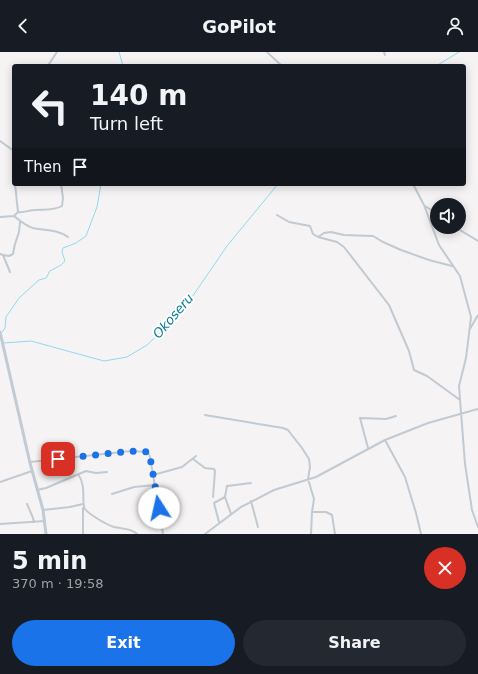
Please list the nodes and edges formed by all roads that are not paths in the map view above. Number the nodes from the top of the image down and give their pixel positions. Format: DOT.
graph roads {
  1 [pos="57,52"];
  2 [pos="267,52"];
  3 [pos="49,64"];
  4 [pos="280,64"];
  5 [pos="0,141"];
  6 [pos="12,150"];
  7 [pos="15,186"];
  8 [pos="61,186"];
  9 [pos="414,186"];
  10 [pos="424,205"];
  11 [pos="430,209"];
  12 [pos="18,212"];
  13 [pos="277,214"];
  14 [pos="14,216"];
  15 [pos="0,217"];
  16 [pos="20,221"];
  17 [pos="466,234"];
  18 [pos="68,237"];
  19 [pos="318,237"];
  20 [pos="478,241"];
  21 [pos="1,255"];
  22 [pos="453,266"];
  23 [pos="10,272"];
  24 [pos="478,315"];
  25 [pos="469,330"];
  26 [pos="0,332"];
  27 [pos="460,400"];
  28 [pos="478,410"];
  29 [pos="461,414"];
  30 [pos="205,415"];
  31 [pos="396,416"];
  32 [pos="385,440"];
  33 [pos="368,448"];
  34 [pos="196,456"];
  35 [pos="193,459"];
  36 [pos="30,462"];
  37 [pos="32,471"];
  38 [pos="106,472"];
  39 [pos="78,474"];
  40 [pos="153,475"];
  41 [pos="308,479"];
  42 [pos="0,482"];
  43 [pos="251,483"];
  44 [pos="154,485"];
  45 [pos="37,490"];
  46 [pos="112,494"];
  47 [pos="225,497"];
  48 [pos="213,498"];
  49 [pos="251,501"];
  50 [pos="28,504"];
  51 [pos="83,504"];
  52 [pos="84,507"];
  53 [pos="43,510"];
  54 [pos="312,512"];
  55 [pos="231,514"];
  56 [pos="45,521"];
  57 [pos="34,522"];
  58 [pos="219,522"];
  59 [pos="0,524"];
  60 [pos="258,527"];
  61 [pos="478,527"];
  62 [pos="46,534"];
  63 [pos="83,534"];
  64 [pos="137,534"];
  65 [pos="163,534"];
  66 [pos="205,534"];
  67 [pos="311,534"];
  68 [pos="335,534"];
  69 [pos="421,534"];
  1 -- 3 [label="street"];
  2 -- 4 [label="street"];
  5 -- 6 [label="street"];
  7 -- 12 [label="street"];
  8 -- 12 [label="street"];
  9 -- 10 [label="street"];
  10 -- 11 [label="street"];
  10 -- 22 [label="street"];
  12 -- 14 [label="street"];
  13 -- 19 [label="street"];
  14 -- 15 [label="street"];
  14 -- 16 [label="street"];
  16 -- 18 [label="street"];
  16 -- 21 [label="street"];
  17 -- 20 [label="street"];
  19 -- 22 [label="street"];
  19 -- 27 [label="street"];
  21 -- 23 [label="street"];
  22 -- 25 [label="street"];
  24 -- 25 [label="street"];
  25 -- 27 [label="street"];
  26 -- 36 [label="street"];
  27 -- 29 [label="street"];
  28 -- 29 [label="street"];
  29 -- 32 [label="street"];
  29 -- 61 [label="street"];
  30 -- 41 [label="street"];
  31 -- 33 [label="street"];
  32 -- 33 [label="street"];
  32 -- 69 [label="street"];
  33 -- 41 [label="street"];
  34 -- 35 [label="street"];
  35 -- 40 [label="street"];
  35 -- 48 [label="street"];
  36 -- 37 [label="street"];
  36 -- 40 [label="street"];
  37 -- 42 [label="street"];
  37 -- 45 [label="street"];
  38 -- 39 [label="street"];
  39 -- 45 [label="street"];
  39 -- 51 [label="street"];
  40 -- 44 [label="street"];
  41 -- 49 [label="street"];
  41 -- 54 [label="street"];
  43 -- 47 [label="street"];
  44 -- 46 [label="street"];
  44 -- 65 [label="street"];
  45 -- 53 [label="street"];
  47 -- 55 [label="street"];
  47 -- 58 [label="street"];
  49 -- 55 [label="street"];
  49 -- 60 [label="street"];
  50 -- 57 [label="street"];
  51 -- 52 [label="street"];
  51 -- 53 [label="street"];
  52 -- 63 [label="street"];
  52 -- 64 [label="street"];
  53 -- 56 [label="street"];
  54 -- 67 [label="street"];
  54 -- 68 [label="street"];
  55 -- 58 [label="street"];
  56 -- 57 [label="street"];
  56 -- 62 [label="street"];
  57 -- 59 [label="street"];
  58 -- 66 [label="street"];
}
